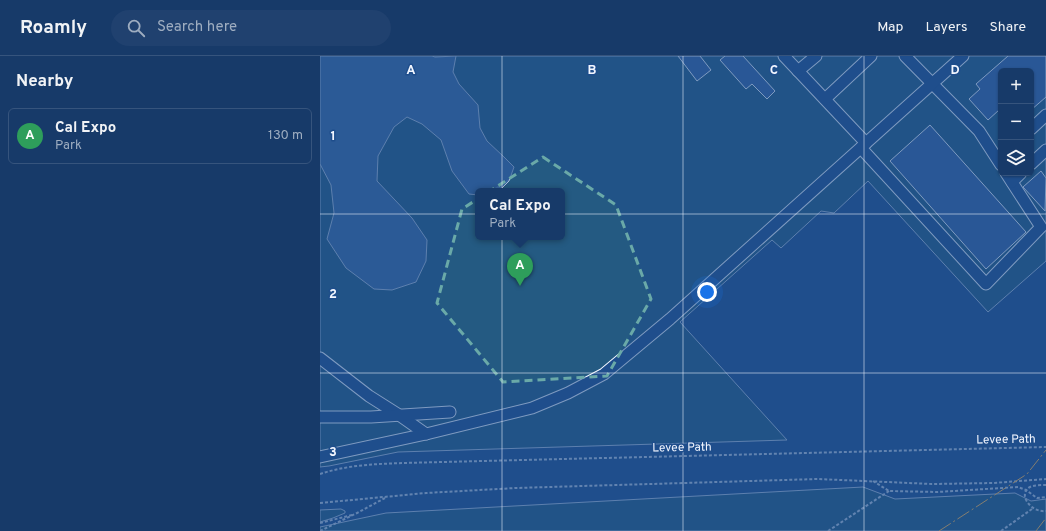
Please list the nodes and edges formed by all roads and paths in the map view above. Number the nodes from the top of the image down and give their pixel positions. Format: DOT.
graph roads {
  1 [pos="784,56"];
  2 [pos="816,56"];
  3 [pos="871,56"];
  4 [pos="905,56"];
  5 [pos="963,56"];
  6 [pos="798,71"];
  7 [pos="932,84"];
  8 [pos="825,100"];
  9 [pos="1046,115"];
  10 [pos="1034,126"];
  11 [pos="864,145"];
  12 [pos="1046,150"];
  13 [pos="998,157"];
  14 [pos="1034,161"];
  15 [pos="1009,177"];
  16 [pos="1044,225"];
  17 [pos="320,358"];
  18 [pos="450,412"];
  19 [pos="399,415"];
  20 [pos="320,417"];
  21 [pos="426,434"];
  22 [pos="1046,447"];
  23 [pos="320,457"];
  24 [pos="320,474"];
  25 [pos="1046,478"];
  26 [pos="872,481"];
  27 [pos="1018,481"];
  28 [pos="1046,485"];
  29 [pos="1018,487"];
  30 [pos="1026,490"];
  31 [pos="889,491"];
  32 [pos="387,497"];
  33 [pos="1046,498"];
  34 [pos="320,503"];
  35 [pos="1032,509"];
  36 [pos="1046,511"];
  37 [pos="357,513"];
  38 [pos="320,523"];
  39 [pos="320,531"];
  40 [pos="828,531"];
  41 [pos="1001,531"];
  1 -- 6 [label="lane"];
  2 -- 6 [label="lane"];
  3 -- 8 [label="lane"];
  4 -- 7 [label="lane"];
  5 -- 7 [label="lane"];
  6 -- 8 [label="lane"];
  7 -- 11 [label="lane"];
  7 -- 13 [label="lane"];
  8 -- 11 [label="lane"];
  9 -- 10 [label="lane"];
  11 -- 16 [label="lane"];
  11 -- 21 [label="lane"];
  12 -- 14 [label="lane"];
  15 -- 16 [label="lane"];
  17 -- 19 [label="lane"];
  18 -- 19 [label="lane"];
  19 -- 20 [label="lane"];
  19 -- 21 [label="lane"];
  21 -- 23 [label="lane"];
  22 -- 24 [label="path, Levee Path"];
  25 -- 27 [label="path"];
  26 -- 27 [label="path"];
  26 -- 31 [label="path"];
  26 -- 32 [label="path"];
  27 -- 29 [label="path"];
  28 -- 30 [label="path"];
  29 -- 30 [label="path"];
  29 -- 31 [label="path"];
  30 -- 33 [label="path"];
  30 -- 35 [label="path"];
  31 -- 40 [label="path"];
  32 -- 34 [label="path"];
  32 -- 37 [label="path"];
  35 -- 36 [label="path"];
  35 -- 41 [label="path"];
  37 -- 38 [label="path"];
  37 -- 39 [label="path"];
}
